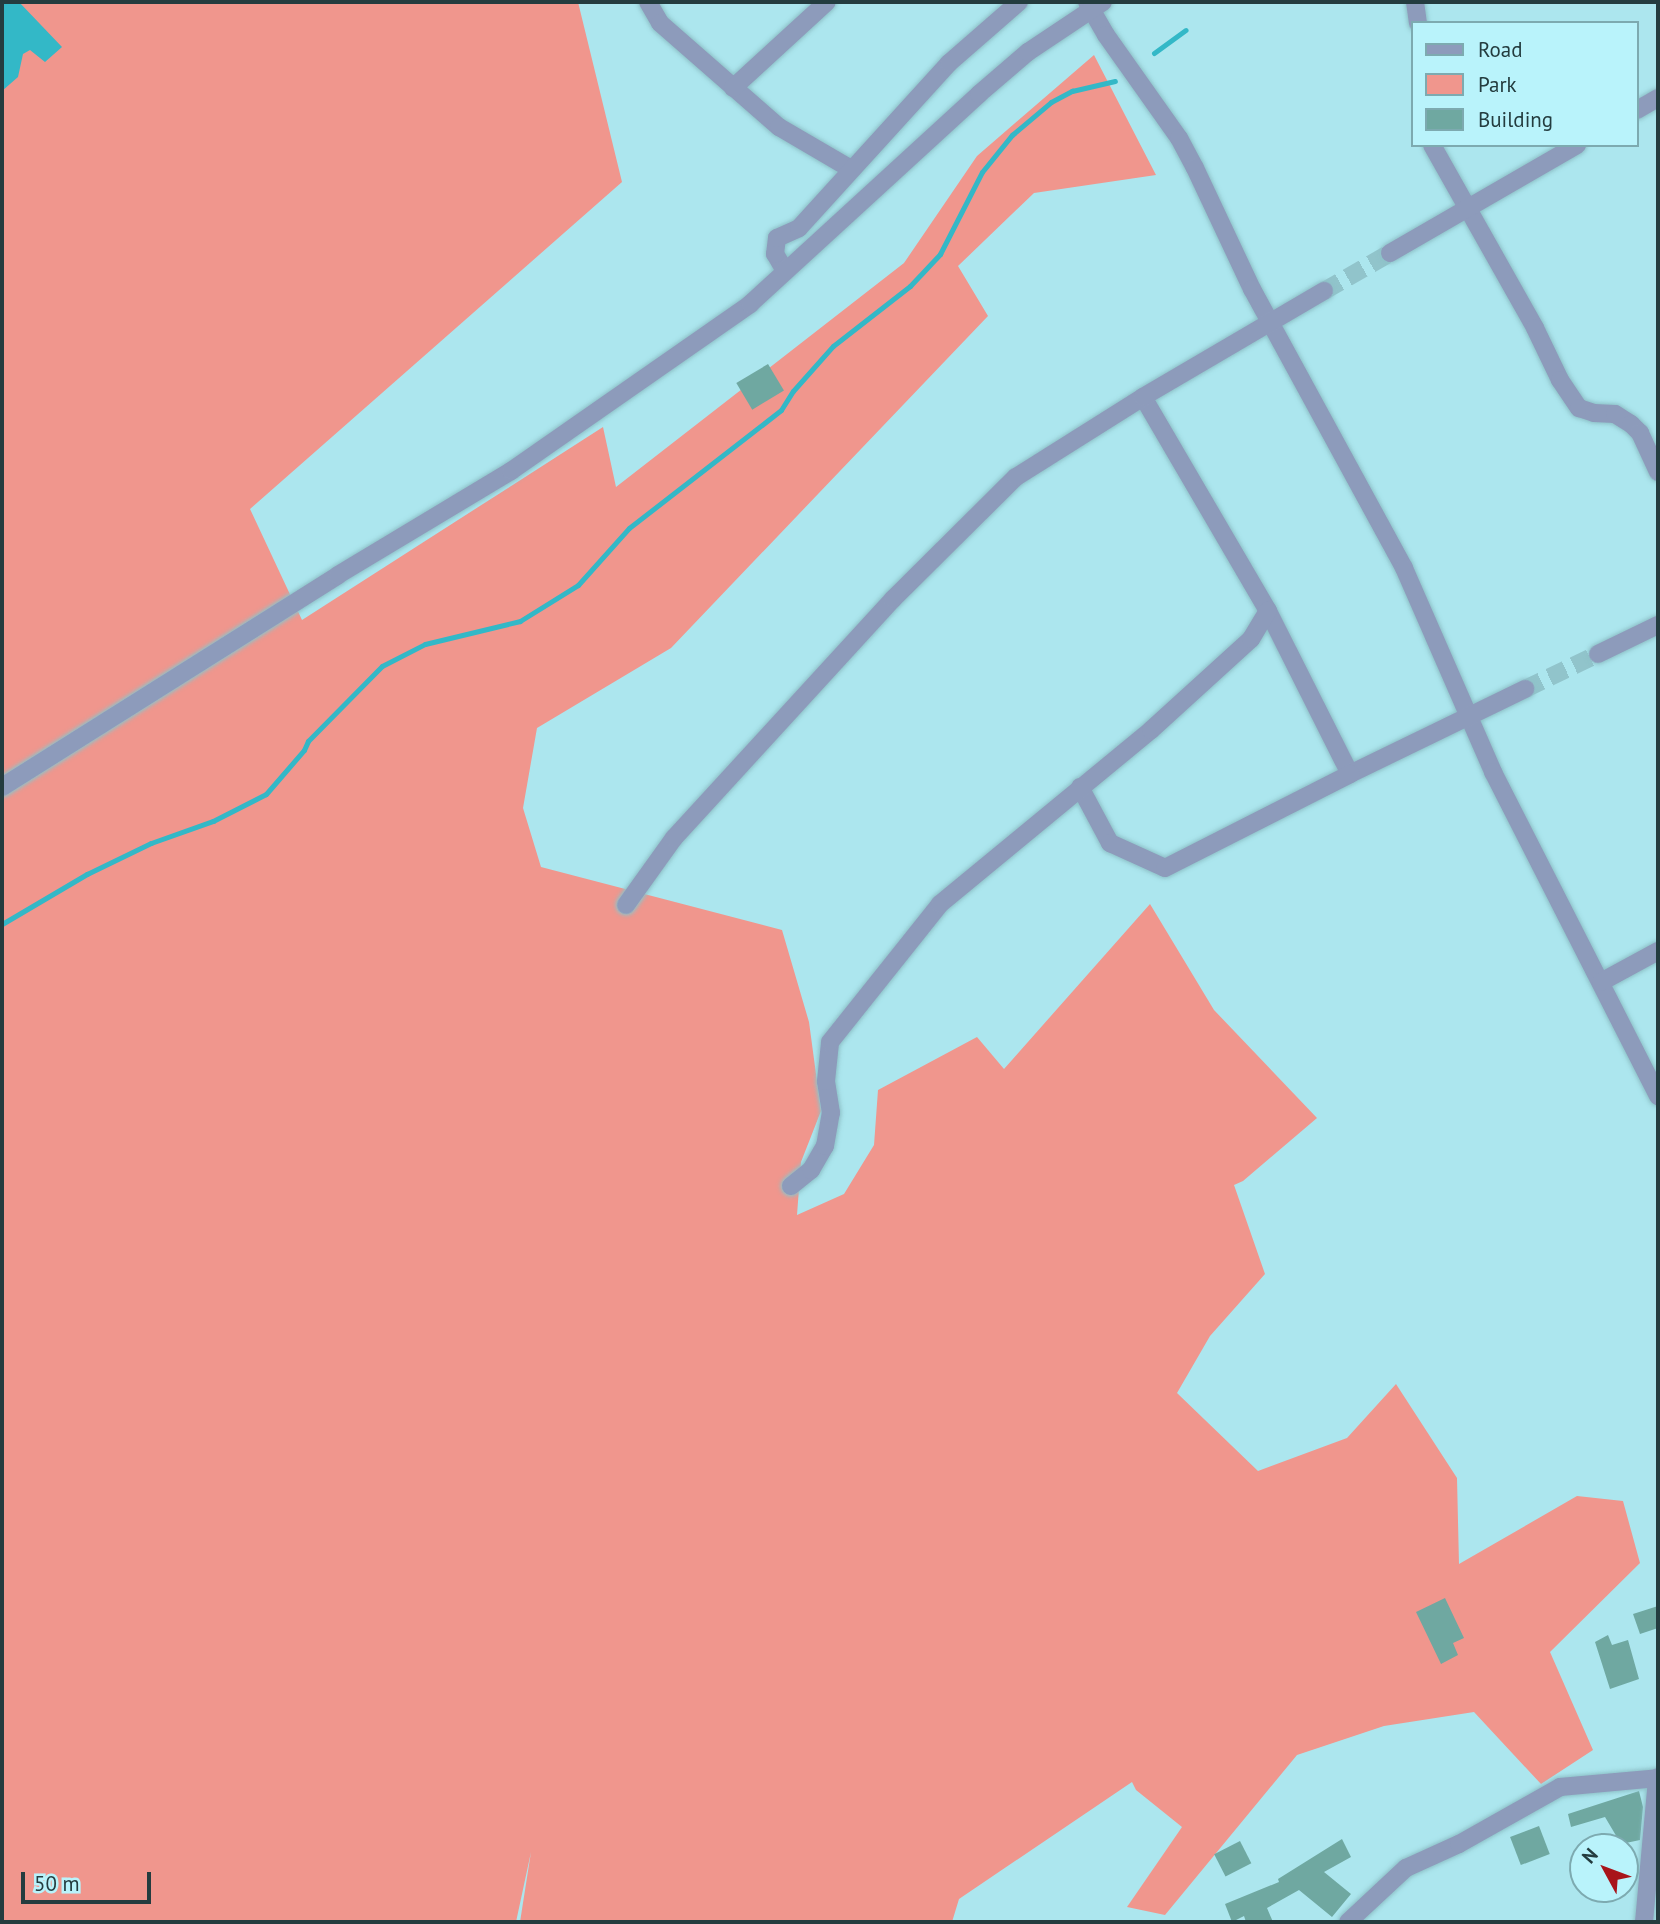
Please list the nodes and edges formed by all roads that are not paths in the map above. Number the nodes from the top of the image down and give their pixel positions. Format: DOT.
graph roads {
  1 [pos="648,2"];
  2 [pos="827,2"];
  3 [pos="1020,2"];
  4 [pos="1415,2"];
  5 [pos="1094,4"];
  6 [pos="1418,21"];
  7 [pos="733,88"];
  8 [pos="1658,98"];
  9 [pos="1639,109"];
  10 [pos="1433,147"];
  11 [pos="1574,147"];
  12 [pos="851,169"];
  13 [pos="1467,209"];
  14 [pos="1390,253"];
  15 [pos="785,271"];
  16 [pos="1324,291"];
  17 [pos="1270,323"];
  18 [pos="1143,397"];
  19 [pos="1658,472"];
  20 [pos="1268,611"];
  21 [pos="1658,625"];
  22 [pos="1598,654"];
  23 [pos="1525,689"];
  24 [pos="1468,717"];
  25 [pos="1350,774"];
  26 [pos="2,787"];
  27 [pos="1080,788"];
  28 [pos="626,905"];
  29 [pos="1658,951"];
  30 [pos="1601,982"];
  31 [pos="1658,1096"];
  32 [pos="791,1186"];
  33 [pos="1658,1778"];
  34 [pos="1348,1922"];
  35 [pos="1644,1922"];
  1 -- 7 [label="street"];
  2 -- 7 [label="street"];
  3 -- 12 [label="street"];
  4 -- 6 [label="street"];
  5 -- 15 [label="street"];
  5 -- 17 [label="street"];
  7 -- 12 [label="street"];
  8 -- 9 [label="street"];
  10 -- 13 [label="street"];
  11 -- 13 [label="street"];
  12 -- 15 [label="street"];
  13 -- 14 [label="street"];
  13 -- 19 [label="street"];
  15 -- 26 [label="street"];
  16 -- 17 [label="street"];
  17 -- 18 [label="street"];
  17 -- 24 [label="street"];
  18 -- 20 [label="street"];
  18 -- 28 [label="street"];
  20 -- 25 [label="street"];
  20 -- 27 [label="street"];
  21 -- 22 [label="street"];
  23 -- 24 [label="street"];
  24 -- 25 [label="street"];
  24 -- 30 [label="street"];
  25 -- 27 [label="street"];
  27 -- 32 [label="street"];
  29 -- 30 [label="street"];
  30 -- 31 [label="street"];
  33 -- 34 [label="street"];
  33 -- 35 [label="street"];
}
